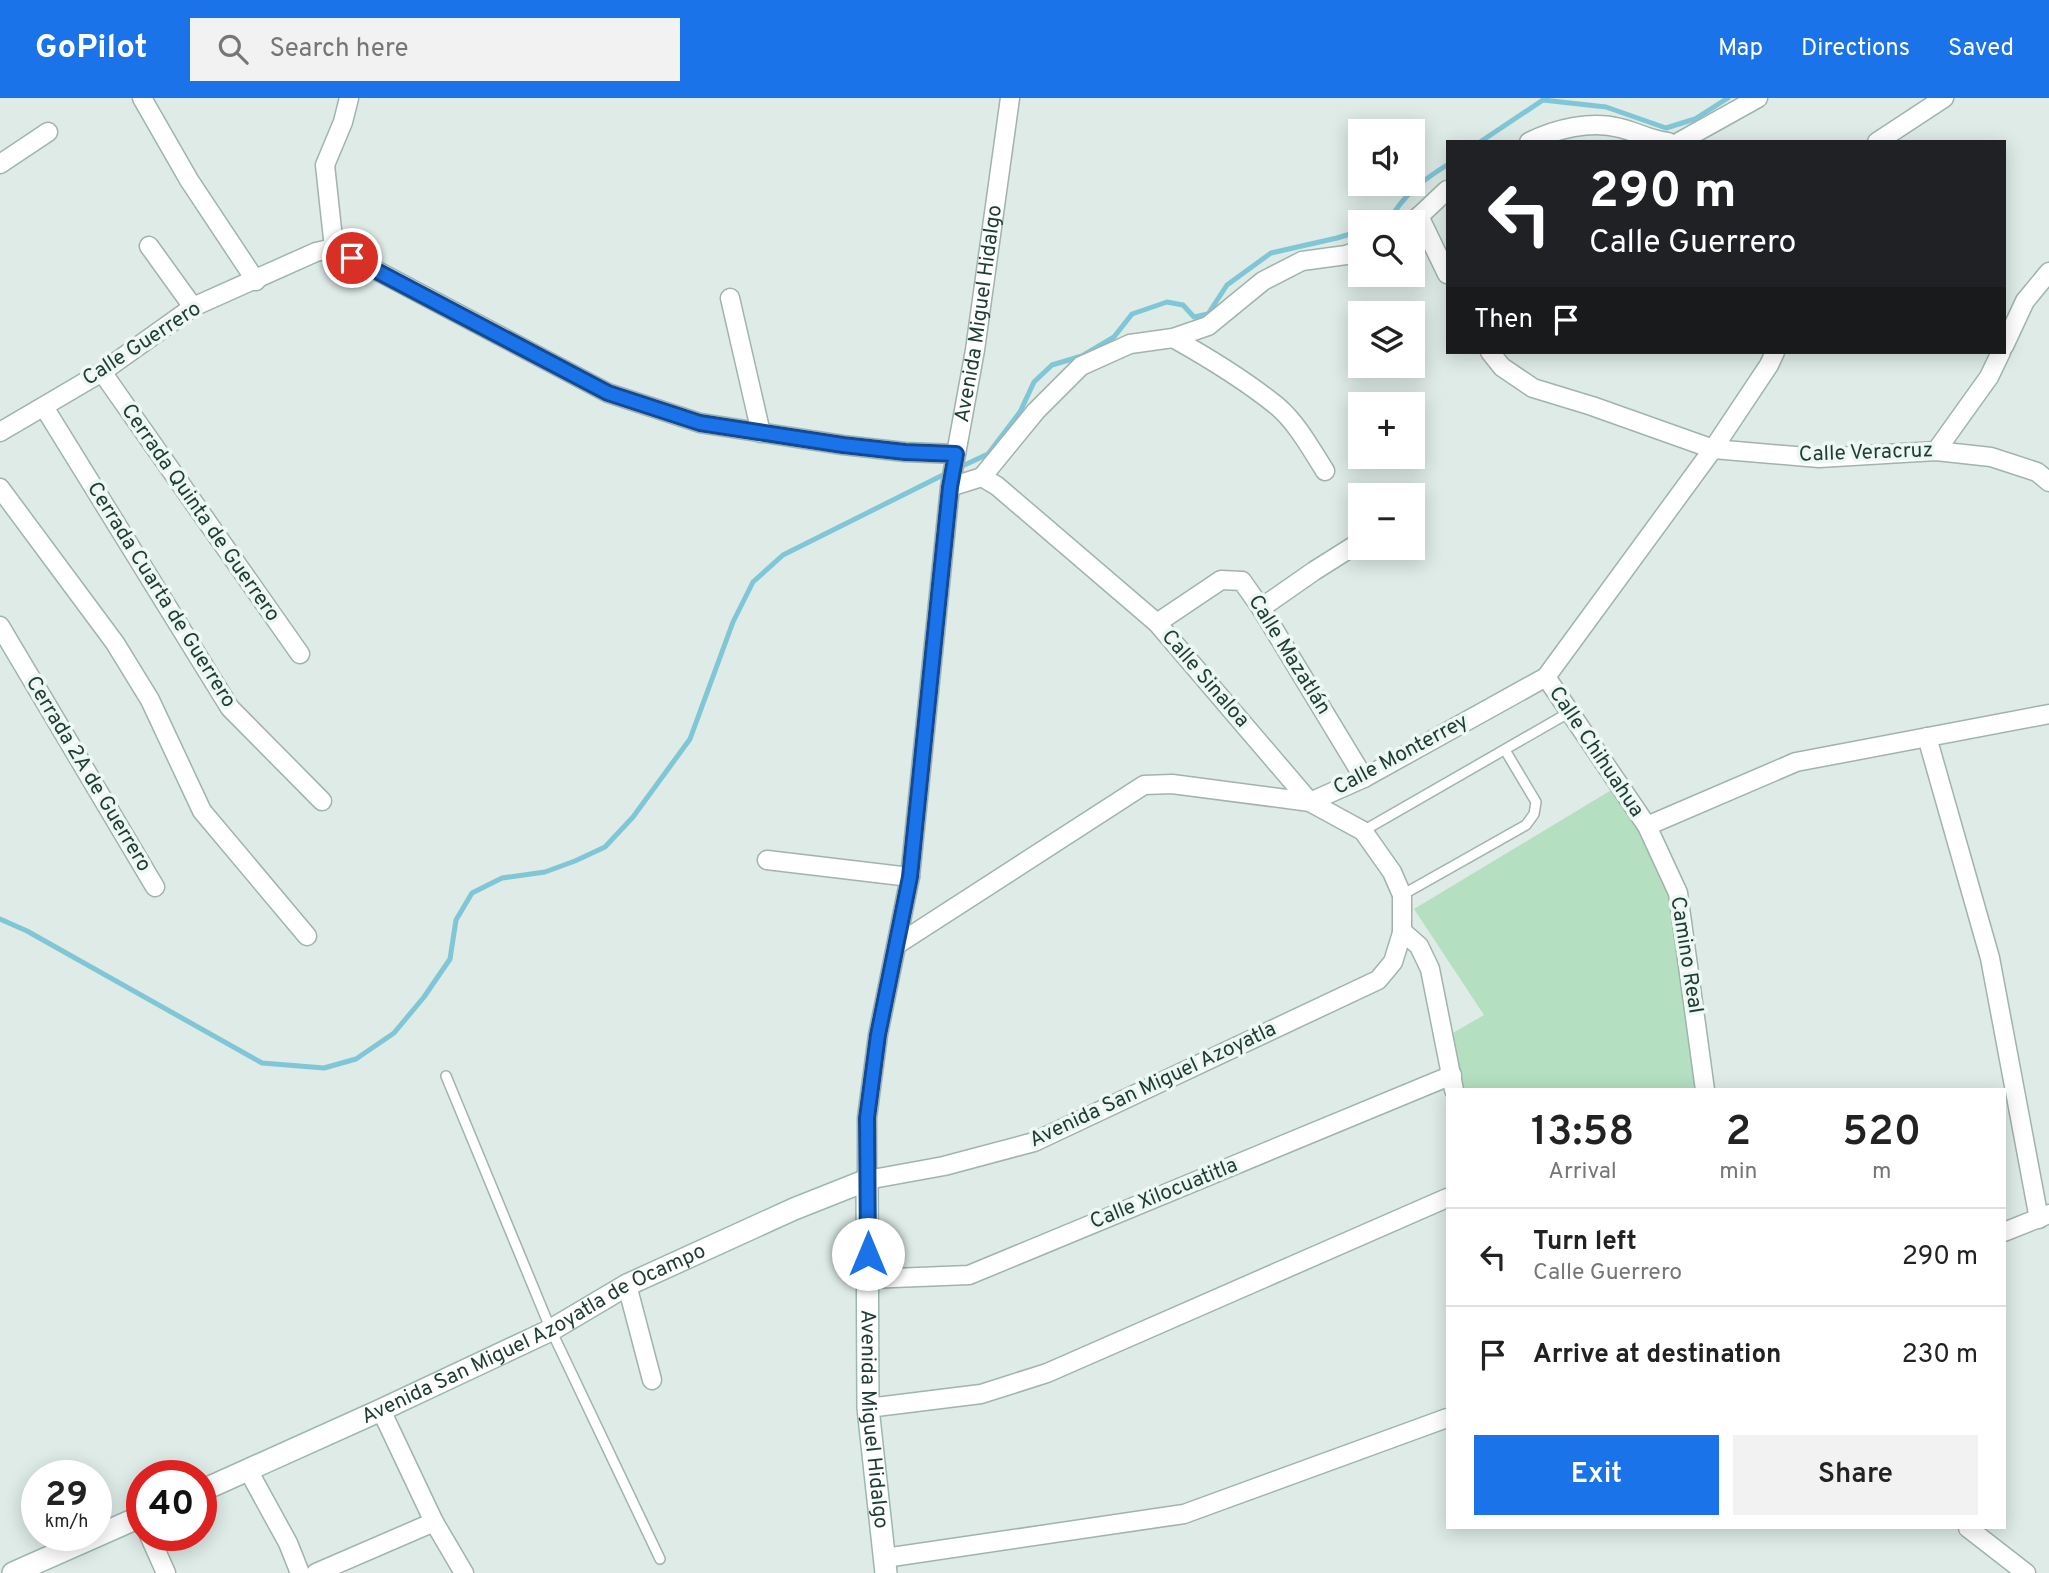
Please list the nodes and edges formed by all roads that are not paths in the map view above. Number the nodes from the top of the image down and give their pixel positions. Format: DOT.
graph roads {
  1 [pos="142,98"];
  2 [pos="349,98"];
  3 [pos="1010,98"];
  4 [pos="1758,98"];
  5 [pos="1944,98"];
  6 [pos="48,132"];
  7 [pos="1535,140"];
  8 [pos="1655,140"];
  9 [pos="1683,140"];
  10 [pos="1880,140"];
  11 [pos="0,164"];
  12 [pos="1446,191"];
  13 [pos="1425,211"];
  14 [pos="1425,236"];
  15 [pos="149,246"];
  16 [pos="334,248"];
  17 [pos="1348,254"];
  18 [pos="1446,272"];
  19 [pos="2049,272"];
  20 [pos="256,281"];
  21 [pos="730,298"];
  22 [pos="193,307"];
  23 [pos="1173,338"];
  24 [pos="2006,342"];
  25 [pos="1492,354"];
  26 [pos="1774,354"];
  27 [pos="2000,354"];
  28 [pos="102,372"];
  29 [pos="44,407"];
  30 [pos="0,432"];
  31 [pos="761,433"];
  32 [pos="1713,450"];
  33 [pos="1936,450"];
  34 [pos="956,454"];
  35 [pos="1325,471"];
  36 [pos="982,477"];
  37 [pos="2049,482"];
  38 [pos="950,487"];
  39 [pos="0,488"];
  40 [pos="1348,550"];
  41 [pos="1261,608"];
  42 [pos="1157,623"];
  43 [pos="0,626"];
  44 [pos="300,654"];
  45 [pos="1546,677"];
  46 [pos="1570,712"];
  47 [pos="2049,714"];
  48 [pos="1927,737"];
  49 [pos="1505,750"];
  50 [pos="1364,778"];
  51 [pos="323,801"];
  52 [pos="1310,802"];
  53 [pos="1647,826"];
  54 [pos="1363,831"];
  55 [pos="766,860"];
  56 [pos="910,877"];
  57 [pos="155,887"];
  58 [pos="1402,895"];
  59 [pos="1402,932"];
  60 [pos="307,936"];
  61 [pos="898,944"];
  62 [pos="446,1076"];
  63 [pos="1453,1083"];
  64 [pos="1705,1088"];
  65 [pos="867,1180"];
  66 [pos="1446,1198"];
  67 [pos="2044,1217"];
  68 [pos="2006,1231"];
  69 [pos="868,1279"];
  70 [pos="627,1285"];
  71 [pos="551,1330"];
  72 [pos="652,1380"];
  73 [pos="868,1408"];
  74 [pos="381,1410"];
  75 [pos="1446,1418"];
  76 [pos="248,1470"];
  77 [pos="217,1483"];
  78 [pos="434,1522"];
  79 [pos="126,1524"];
  80 [pos="1969,1529"];
  81 [pos="156,1551"];
  82 [pos="660,1559"];
  83 [pos="886,1566"];
  84 [pos="13,1573"];
  85 [pos="166,1573"];
  86 [pos="300,1573"];
  87 [pos="316,1573"];
  88 [pos="464,1573"];
  89 [pos="2026,1573"];
  1 -- 20 [label="street"];
  2 -- 16 [label="street"];
  3 -- 34 [label="street, Avenida Miguel Hidalgo"];
  4 -- 9 [label="street"];
  5 -- 10 [label="street"];
  6 -- 11 [label="street"];
  7 -- 8 [label="street"];
  12 -- 13 [label="street"];
  14 -- 18 [label="street"];
  15 -- 22 [label="street"];
  16 -- 20 [label="street, Calle Guerrero"];
  16 -- 31 [label="street"];
  17 -- 23 [label="street"];
  19 -- 24 [label="street"];
  20 -- 22 [label="street, Calle Guerrero"];
  21 -- 31 [label="street"];
  22 -- 28 [label="street, Calle Guerrero"];
  23 -- 35 [label="street"];
  23 -- 36 [label="street"];
  25 -- 32 [label="street, Calle Veracruz"];
  26 -- 32 [label="street, Calle Monterrey"];
  27 -- 33 [label="street"];
  28 -- 29 [label="street, Calle Guerrero"];
  28 -- 44 [label="street, Cerrada Quinta de Guerrero"];
  29 -- 30 [label="street, Calle Guerrero"];
  29 -- 51 [label="street, Cerrada Cuarta de Guerrero"];
  31 -- 34 [label="street"];
  32 -- 33 [label="street, Calle Veracruz"];
  32 -- 45 [label="street, Calle Monterrey"];
  33 -- 37 [label="street, Calle Veracruz"];
  34 -- 38 [label="street, Avenida Miguel Hidalgo"];
  36 -- 38 [label="street"];
  36 -- 42 [label="street, Calle Sinaloa"];
  38 -- 56 [label="street, Avenida Miguel Hidalgo"];
  39 -- 60 [label="street"];
  40 -- 41 [label="street"];
  41 -- 42 [label="street, Calle Mazatlán"];
  41 -- 50 [label="street, Calle Mazatlán"];
  42 -- 52 [label="street, Calle Sinaloa"];
  43 -- 57 [label="street, Cerrada 2A de Guerrero"];
  45 -- 46 [label="street, Calle Chihuahua"];
  45 -- 50 [label="street, Calle Monterrey"];
  46 -- 49 [label="lane"];
  46 -- 53 [label="street, Calle Chihuahua"];
  47 -- 48 [label="street"];
  48 -- 53 [label="street"];
  48 -- 67 [label="street"];
  49 -- 54 [label="lane"];
  49 -- 58 [label="lane"];
  50 -- 52 [label="street, Calle Monterrey"];
  52 -- 54 [label="street, Calle Sinaloa"];
  52 -- 61 [label="street, Calle Monterrey"];
  53 -- 64 [label="street, Camino Real"];
  54 -- 58 [label="street, Calle Sinaloa"];
  55 -- 56 [label="street"];
  56 -- 61 [label="street, Avenida Miguel Hidalgo"];
  58 -- 59 [label="street, Calle Sinaloa"];
  59 -- 63 [label="street"];
  59 -- 65 [label="street, Avenida San Miguel Azoyatla"];
  61 -- 65 [label="street, Avenida Miguel Hidalgo"];
  62 -- 71 [label="lane"];
  63 -- 69 [label="street, Calle Xilocuatitla"];
  65 -- 69 [label="street, Avenida Miguel Hidalgo"];
  65 -- 70 [label="street, Avenida San Miguel Azoyatla de Ocampo"];
  66 -- 73 [label="street"];
  67 -- 68 [label="street"];
  69 -- 73 [label="street, Avenida Miguel Hidalgo"];
  70 -- 71 [label="street, Avenida San Miguel Azoyatla de Ocampo"];
  70 -- 72 [label="street"];
  71 -- 74 [label="street, Avenida San Miguel Azoyatla de Ocampo"];
  71 -- 82 [label="lane"];
  73 -- 83 [label="street, Avenida Miguel Hidalgo"];
  74 -- 76 [label="street, Avenida San Miguel Azoyatla de Ocampo"];
  74 -- 78 [label="street"];
  75 -- 83 [label="street"];
  76 -- 77 [label="street, Avenida San Miguel Azoyatla de Ocampo"];
  76 -- 86 [label="street"];
  78 -- 87 [label="street"];
  78 -- 88 [label="street"];
  79 -- 84 [label="street"];
  80 -- 89 [label="street"];
  81 -- 85 [label="street"];
}
